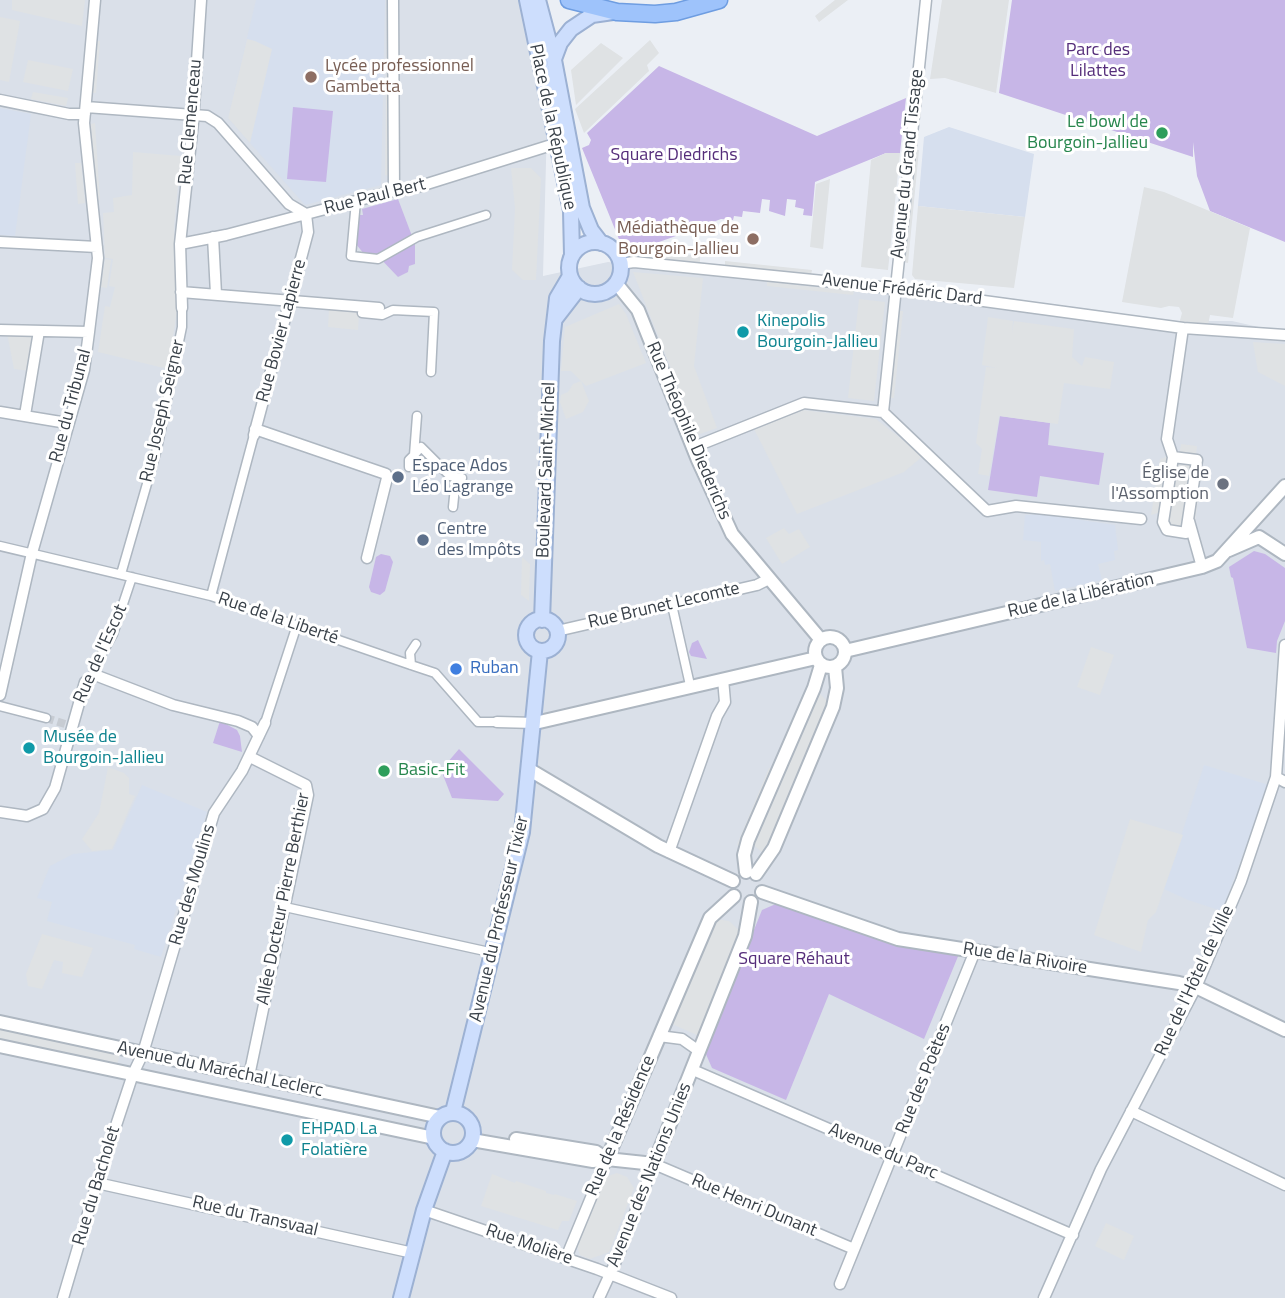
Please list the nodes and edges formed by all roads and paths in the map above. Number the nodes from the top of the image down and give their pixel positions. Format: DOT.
graph roads {
  1 [pos="95,0"];
  2 [pos="201,0"];
  3 [pos="393,0"];
  4 [pos="527,0"];
  5 [pos="538,0"];
  6 [pos="569,0"];
  7 [pos="719,0"];
  8 [pos="926,0"];
  9 [pos="617,12"];
  10 [pos="554,60"];
  11 [pos="0,100"];
  12 [pos="85,110"];
  13 [pos="193,114"];
  14 [pos="562,142"];
  15 [pos="394,191"];
  16 [pos="356,201"];
  17 [pos="306,214"];
  18 [pos="486,215"];
  19 [pos="213,237"];
  20 [pos="0,242"];
  21 [pos="601,243"];
  22 [pos="180,244"];
  23 [pos="97,252"];
  24 [pos="572,256"];
  25 [pos="620,264"];
  26 [pos="570,276"];
  27 [pos="616,283"];
  28 [pos="579,288"];
  29 [pos="896,289"];
  30 [pos="181,292"];
  31 [pos="216,293"];
  32 [pos="291,301"];
  33 [pos="182,308"];
  34 [pos="379,308"];
  35 [pos="362,313"];
  36 [pos="554,321"];
  37 [pos="1183,328"];
  38 [pos="0,330"];
  39 [pos="39,331"];
  40 [pos="89,332"];
  41 [pos="1285,335"];
  42 [pos="431,372"];
  43 [pos="0,412"];
  44 [pos="883,412"];
  45 [pos="25,415"];
  46 [pos="417,416"];
  47 [pos="67,423"];
  48 [pos="255,432"];
  49 [pos="694,447"];
  50 [pos="414,456"];
  51 [pos="1172,457"];
  52 [pos="409,467"];
  53 [pos="1285,486"];
  54 [pos="453,507"];
  55 [pos="1188,517"];
  56 [pos="1256,517"];
  57 [pos="1141,519"];
  58 [pos="1259,537"];
  59 [pos="0,546"];
  60 [pos="1226,552"];
  61 [pos="32,553"];
  62 [pos="1285,554"];
  63 [pos="367,558"];
  64 [pos="1202,568"];
  65 [pos="121,574"];
  66 [pos="132,576"];
  67 [pos="769,579"];
  68 [pos="211,596"];
  69 [pos="673,605"];
  70 [pos="542,620"];
  71 [pos="298,625"];
  72 [pos="557,631"];
  73 [pos="821,640"];
  74 [pos="416,644"];
  75 [pos="1285,645"];
  76 [pos="540,651"];
  77 [pos="845,651"];
  78 [pos="5,653"];
  79 [pos="818,661"];
  80 [pos="411,665"];
  81 [pos="835,667"];
  82 [pos="95,675"];
  83 [pos="723,679"];
  84 [pos="690,685"];
  85 [pos="0,695"];
  86 [pos="0,706"];
  87 [pos="46,718"];
  88 [pos="497,722"];
  89 [pos="265,723"];
  90 [pos="535,723"];
  91 [pos="259,736"];
  92 [pos="250,757"];
  93 [pos="530,770"];
  94 [pos="1280,780"];
  95 [pos="0,812"];
  96 [pos="669,852"];
  97 [pos="751,873"];
  98 [pos="733,881"];
  99 [pos="762,892"];
  100 [pos="734,896"];
  101 [pos="751,902"];
  102 [pos="285,907"];
  103 [pos="975,951"];
  104 [pos="494,953"];
  105 [pos="1196,987"];
  106 [pos="0,1023"];
  107 [pos="1285,1030"];
  108 [pos="659,1036"];
  109 [pos="0,1046"];
  110 [pos="699,1051"];
  111 [pos="143,1053"];
  112 [pos="692,1070"];
  113 [pos="133,1074"];
  114 [pos="249,1076"];
  115 [pos="363,1100"];
  116 [pos="1131,1111"];
  117 [pos="447,1115"];
  118 [pos="359,1122"];
  119 [pos="473,1136"];
  120 [pos="434,1138"];
  121 [pos="445,1151"];
  122 [pos="893,1156"];
  123 [pos="607,1159"];
  124 [pos="654,1164"];
  125 [pos="97,1183"];
  126 [pos="1285,1185"];
  127 [pos="424,1210"];
  128 [pos="1073,1235"];
  129 [pos="854,1249"];
  130 [pos="413,1253"];
  131 [pos="566,1258"];
  132 [pos="610,1273"];
  133 [pos="840,1284"];
  134 [pos="63,1298"];
  135 [pos="401,1298"];
  136 [pos="599,1298"];
  137 [pos="671,1298"];
  138 [pos="1044,1298"];
  1 -- 12 [label="street, Rue du Tribunal"];
  2 -- 13 [label="street, Rue Clemenceau"];
  3 -- 15 [label="street"];
  4 -- 14 [label="main road, Place de la République"];
  5 -- 10 [label="main road, Place de la République"];
  6 -- 9 [label="main road"];
  7 -- 9 [label="main road"];
  8 -- 29 [label="street, Avenue du Grand Tissage"];
  9 -- 10 [label="main road"];
  10 -- 14 [label="main road, Place de la République"];
  11 -- 12 [label="street"];
  12 -- 13 [label="street"];
  12 -- 23 [label="street, Rue du Tribunal"];
  13 -- 17 [label="street"];
  13 -- 22 [label="street, Rue Clemenceau"];
  14 -- 15 [label="street, Rue Paul Bert"];
  14 -- 21 [label="main road, Place de la République"];
  14 -- 24 [label="main road, Place de la République"];
  15 -- 16 [label="street, Rue Paul Bert"];
  16 -- 17 [label="street, Rue Paul Bert"];
  16 -- 18 [label="street"];
  17 -- 19 [label="street, Rue Paul Bert"];
  17 -- 32 [label="street, Rue Bovier Lapierre"];
  19 -- 22 [label="street, Rue Paul Bert"];
  19 -- 31 [label="street"];
  20 -- 23 [label="street"];
  21 -- 24 [label="main road"];
  21 -- 25 [label="main road"];
  22 -- 30 [label="street, Rue Joseph Seigner"];
  23 -- 40 [label="street, Rue du Tribunal"];
  24 -- 26 [label="main road"];
  25 -- 27 [label="main road"];
  25 -- 29 [label="street, Avenue Frédéric Dard"];
  26 -- 28 [label="main road"];
  26 -- 36 [label="main road, Boulevard Saint-Michel"];
  27 -- 28 [label="main road"];
  27 -- 49 [label="street, Rue Théophile Diederichs"];
  28 -- 36 [label="main road"];
  29 -- 37 [label="street, Avenue Frédéric Dard"];
  29 -- 44 [label="street, Avenue du Grand Tissage"];
  30 -- 31 [label="street"];
  30 -- 33 [label="street, Rue Joseph Seigner"];
  31 -- 32 [label="street"];
  32 -- 34 [label="street"];
  32 -- 48 [label="street, Rue Bovier Lapierre"];
  33 -- 65 [label="street, Rue Joseph Seigner"];
  35 -- 42 [label="street"];
  36 -- 70 [label="main road, Boulevard Saint-Michel"];
  37 -- 41 [label="street, Avenue Frédéric Dard"];
  37 -- 51 [label="street"];
  38 -- 39 [label="street"];
  39 -- 40 [label="street"];
  39 -- 45 [label="street"];
  40 -- 47 [label="street, Rue du Tribunal"];
  43 -- 45 [label="street"];
  44 -- 49 [label="street"];
  44 -- 57 [label="street"];
  45 -- 47 [label="street"];
  46 -- 50 [label="street"];
  47 -- 61 [label="street, Rue du Tribunal"];
  48 -- 63 [label="street"];
  48 -- 68 [label="street, Rue Bovier Lapierre"];
  49 -- 67 [label="street, Rue Théophile Diederichs"];
  50 -- 52 [label="street"];
  50 -- 54 [label="street"];
  51 -- 55 [label="street"];
  51 -- 55 [label="street"];
  53 -- 56 [label="street, Rue de la Libération"];
  55 -- 64 [label="street"];
  56 -- 58 [label="street"];
  56 -- 60 [label="street, Rue de la Libération"];
  58 -- 60 [label="street"];
  58 -- 62 [label="street"];
  59 -- 61 [label="street, Rue de la Liberté"];
  60 -- 64 [label="street, Rue de la Libération"];
  61 -- 65 [label="street, Rue de la Liberté"];
  61 -- 78 [label="street, Rue du Tribunal"];
  64 -- 77 [label="street, Rue de la Libération"];
  65 -- 66 [label="street, Rue de la Liberté"];
  66 -- 68 [label="street, Rue de la Liberté"];
  66 -- 82 [label="street, Rue de l'Escot"];
  67 -- 69 [label="street, Rue Brunet Lecomte"];
  67 -- 73 [label="street, Rue Théophile Diederichs"];
  68 -- 71 [label="street, Rue de la Liberté"];
  69 -- 72 [label="street, Rue Brunet Lecomte"];
  69 -- 84 [label="street"];
  70 -- 72 [label="main road"];
  70 -- 76 [label="main road"];
  71 -- 80 [label="street, Rue de la Liberté"];
  71 -- 89 [label="street, Rue des Moulins"];
  72 -- 76 [label="main road"];
  73 -- 77 [label="street"];
  73 -- 79 [label="street"];
  74 -- 80 [label="street"];
  75 -- 94 [label="street, Rue de l'Hôtel de Ville"];
  76 -- 90 [label="main road, Avenue du Professeur Tixier"];
  77 -- 81 [label="street"];
  78 -- 85 [label="street, Rue du Tribunal"];
  79 -- 81 [label="street"];
  79 -- 83 [label="street"];
  79 -- 97 [label="street"];
  80 -- 88 [label="street, Rue de la Liberté"];
  81 -- 97 [label="street"];
  82 -- 91 [label="street"];
  82 -- 95 [label="street, Rue de l'Escot"];
  83 -- 84 [label="street"];
  83 -- 96 [label="street"];
  84 -- 90 [label="street"];
  86 -- 87 [label="street"];
  88 -- 90 [label="street, Rue de la Liberté"];
  89 -- 91 [label="street, Rue des Moulins"];
  90 -- 93 [label="main road, Avenue du Professeur Tixier"];
  91 -- 92 [label="street, Rue des Moulins"];
  92 -- 102 [label="street, Allée Docteur Pierre Berthier"];
  92 -- 111 [label="street, Rue des Moulins"];
  93 -- 96 [label="street"];
  93 -- 104 [label="main road, Avenue du Professeur Tixier"];
  94 -- 105 [label="street, Rue de l'Hôtel de Ville"];
  96 -- 98 [label="street"];
  97 -- 98 [label="street"];
  97 -- 99 [label="street"];
  98 -- 100 [label="street"];
  99 -- 101 [label="street"];
  99 -- 103 [label="street, Rue de la Rivoire"];
  100 -- 101 [label="street"];
  100 -- 108 [label="street"];
  101 -- 110 [label="street, Avenue des Nations Unies"];
  102 -- 104 [label="street"];
  102 -- 114 [label="street, Allée Docteur Pierre Berthier"];
  103 -- 105 [label="street, Rue de la Rivoire"];
  103 -- 122 [label="street, Rue des Poètes"];
  104 -- 117 [label="main road, Avenue du Professeur Tixier"];
  105 -- 107 [label="street, Rue de la Rivoire"];
  105 -- 116 [label="street, Rue de l'Hôtel de Ville"];
  106 -- 111 [label="street, Avenue du Maréchal Leclerc"];
  108 -- 110 [label="street, Rue de la Résidence"];
  108 -- 123 [label="street, Rue de la Résidence"];
  109 -- 113 [label="street, Avenue du Maréchal Leclerc"];
  110 -- 112 [label="street, Avenue des Nations Unies"];
  111 -- 113 [label="street, Rue des Moulins"];
  111 -- 114 [label="street, Avenue du Maréchal Leclerc"];
  112 -- 122 [label="street, Avenue du Parc"];
  112 -- 124 [label="street, Avenue des Nations Unies"];
  113 -- 118 [label="street, Avenue du Maréchal Leclerc"];
  113 -- 125 [label="street, Rue du Bacholet"];
  114 -- 115 [label="street, Avenue du Maréchal Leclerc"];
  115 -- 117 [label="street, Avenue du Maréchal Leclerc"];
  115 -- 118 [label="street"];
  116 -- 126 [label="street"];
  116 -- 128 [label="street, Rue de l'Hôtel de Ville"];
  117 -- 119 [label="main road"];
  117 -- 120 [label="main road"];
  118 -- 120 [label="street, Avenue du Maréchal Leclerc"];
  119 -- 121 [label="main road"];
  119 -- 123 [label="street"];
  120 -- 121 [label="main road"];
  121 -- 127 [label="main road"];
  122 -- 128 [label="street, Avenue du Parc"];
  122 -- 129 [label="street, Rue des Poètes"];
  123 -- 124 [label="street"];
  123 -- 131 [label="street, Rue de la Résidence"];
  124 -- 129 [label="street, Rue Henri Dunant"];
  124 -- 132 [label="street, Avenue des Nations Unies"];
  125 -- 130 [label="street, Rue du Transvaal"];
  125 -- 134 [label="street, Rue du Bacholet"];
  127 -- 130 [label="main road"];
  127 -- 131 [label="street, Rue Molière"];
  128 -- 138 [label="street, Rue de l'Hôtel de Ville"];
  129 -- 133 [label="street, Rue des Poètes"];
  130 -- 135 [label="main road"];
  131 -- 132 [label="street, Rue Molière"];
  132 -- 136 [label="street, Avenue des Nations Unies"];
  132 -- 137 [label="street, Rue Molière"];
}
